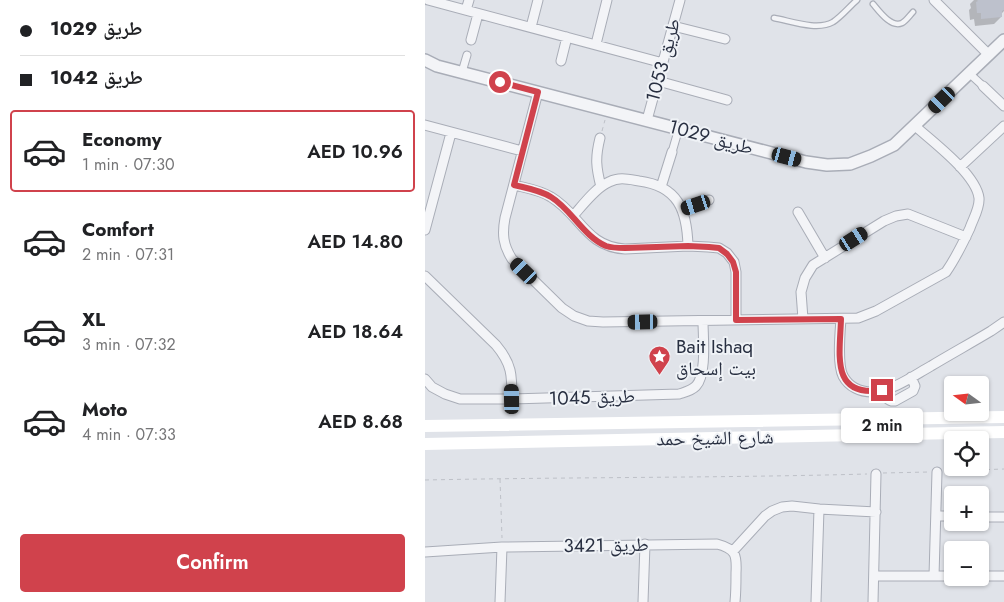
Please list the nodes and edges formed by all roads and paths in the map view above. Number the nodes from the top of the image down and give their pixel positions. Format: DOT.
graph roads {
  1 [pos="428,0"];
  2 [pos="469,0"];
  3 [pos="538,0"];
  4 [pos="607,0"];
  5 [pos="680,0"];
  6 [pos="857,0"];
  7 [pos="934,0"];
  8 [pos="873,4"];
  9 [pos="466,10"];
  10 [pos="913,12"];
  11 [pos="478,14"];
  12 [pos="774,18"];
  13 [pos="673,26"];
  14 [pos="531,27"];
  15 [pos="567,37"];
  16 [pos="725,39"];
  17 [pos="471,40"];
  18 [pos="1004,40"];
  19 [pos="596,44"];
  20 [pos="467,55"];
  21 [pos="989,55"];
  22 [pos="425,60"];
  23 [pos="561,60"];
  24 [pos="663,62"];
  25 [pos="425,66"];
  26 [pos="437,66"];
  27 [pos="462,72"];
  28 [pos="970,74"];
  29 [pos="658,81"];
  30 [pos="983,86"];
  31 [pos="538,92"];
  32 [pos="727,100"];
  33 [pos="1004,106"];
  34 [pos="608,110"];
  35 [pos="647,120"];
  36 [pos="425,125"];
  37 [pos="915,126"];
  38 [pos="1004,126"];
  39 [pos="679,128"];
  40 [pos="451,133"];
  41 [pos="600,138"];
  42 [pos="522,151"];
  43 [pos="672,152"];
  44 [pos="960,167"];
  45 [pos="514,185"];
  46 [pos="601,186"];
  47 [pos="661,187"];
  48 [pos="709,200"];
  49 [pos="682,209"];
  50 [pos="798,212"];
  51 [pos="573,216"];
  52 [pos="425,230"];
  53 [pos="966,237"];
  54 [pos="688,246"];
  55 [pos="825,258"];
  56 [pos="425,276"];
  57 [pos="803,319"];
  58 [pos="841,319"];
  59 [pos="703,320"];
  60 [pos="736,320"];
  61 [pos="1004,322"];
  62 [pos="911,377"];
  63 [pos="425,379"];
  64 [pos="882,390"];
  65 [pos="512,399"];
  66 [pos="1002,416"];
  67 [pos="425,426"];
  68 [pos="1004,432"];
  69 [pos="425,444"];
  70 [pos="1004,469"];
  71 [pos="937,472"];
  72 [pos="876,474"];
  73 [pos="500,478"];
  74 [pos="425,480"];
  75 [pos="819,509"];
  76 [pos="876,512"];
  77 [pos="936,516"];
  78 [pos="944,516"];
  79 [pos="989,517"];
  80 [pos="1004,517"];
  81 [pos="645,544"];
  82 [pos="502,547"];
  83 [pos="733,551"];
  84 [pos="425,552"];
  85 [pos="875,576"];
  86 [pos="934,576"];
  87 [pos="944,576"];
  88 [pos="989,576"];
  89 [pos="1004,576"];
  90 [pos="500,602"];
  91 [pos="643,602"];
  92 [pos="735,602"];
  93 [pos="816,602"];
  94 [pos="873,602"];
  1 -- 9 [label="street"];
  2 -- 9 [label="street"];
  3 -- 14 [label="street"];
  4 -- 19 [label="street"];
  5 -- 13 [label="street, طريق 1053"];
  6 -- 12 [label="lane"];
  7 -- 21 [label="street"];
  8 -- 10 [label="lane"];
  9 -- 11 [label="street"];
  11 -- 14 [label="street"];
  11 -- 17 [label="street"];
  13 -- 16 [label="street"];
  13 -- 24 [label="street, طريق 1053"];
  14 -- 15 [label="street"];
  15 -- 19 [label="street"];
  15 -- 23 [label="street"];
  18 -- 21 [label="street, طريق 1029"];
  19 -- 24 [label="street"];
  20 -- 27 [label="street"];
  21 -- 28 [label="street, طريق 1029"];
  22 -- 26 [label="street, طريق 1029"];
  24 -- 29 [label="street, طريق 1053"];
  25 -- 26 [label="street, طريق 1029"];
  26 -- 27 [label="street, طريق 1029"];
  27 -- 31 [label="street, طريق 1029"];
  28 -- 30 [label="street"];
  28 -- 37 [label="street, طريق 1029"];
  29 -- 32 [label="street"];
  29 -- 35 [label="street, طريق 1053"];
  30 -- 33 [label="street"];
  31 -- 34 [label="street, طريق 1029"];
  31 -- 42 [label="street"];
  34 -- 35 [label="street, طريق 1029"];
  34 -- 41 [label="path"];
  35 -- 39 [label="street, طريق 1029"];
  36 -- 40 [label="street"];
  37 -- 39 [label="street, طريق 1029"];
  37 -- 44 [label="street"];
  38 -- 44 [label="street"];
  39 -- 43 [label="street"];
  40 -- 42 [label="street"];
  40 -- 52 [label="street"];
  41 -- 46 [label="street"];
  42 -- 45 [label="street"];
  43 -- 47 [label="street"];
  44 -- 53 [label="street"];
  45 -- 51 [label="street"];
  45 -- 59 [label="street"];
  46 -- 47 [label="street"];
  46 -- 51 [label="street"];
  47 -- 49 [label="street"];
  48 -- 49 [label="street"];
  49 -- 54 [label="street"];
  50 -- 55 [label="street"];
  51 -- 54 [label="street"];
  53 -- 55 [label="street"];
  53 -- 58 [label="street"];
  54 -- 60 [label="street"];
  55 -- 57 [label="street"];
  56 -- 65 [label="street"];
  57 -- 58 [label="street"];
  57 -- 60 [label="street"];
  58 -- 64 [label="street"];
  59 -- 60 [label="street"];
  59 -- 65 [label="street, طريق 1045"];
  61 -- 62 [label="street"];
  62 -- 64 [label="street"];
  62 -- 64 [label="street"];
  63 -- 65 [label="street, طريق 1045"];
  66 -- 67 [label="main road, شارع الشيخ حمد"];
  68 -- 69 [label="main road, شارع الشيخ حمد"];
  70 -- 71 [label="path"];
  71 -- 72 [label="path"];
  71 -- 77 [label="street"];
  72 -- 73 [label="path"];
  72 -- 76 [label="street"];
  73 -- 74 [label="path"];
  73 -- 82 [label="path"];
  75 -- 76 [label="street"];
  75 -- 83 [label="street"];
  75 -- 93 [label="street"];
  76 -- 85 [label="street"];
  77 -- 78 [label="street"];
  77 -- 86 [label="street"];
  79 -- 80 [label="street"];
  81 -- 82 [label="street, طريق 3421"];
  81 -- 83 [label="street, طريق 3421"];
  81 -- 91 [label="street"];
  82 -- 84 [label="street, طريق 3421"];
  82 -- 90 [label="street"];
  83 -- 92 [label="street"];
  85 -- 86 [label="street"];
  85 -- 94 [label="street"];
  86 -- 87 [label="street"];
  88 -- 89 [label="street"];
}
